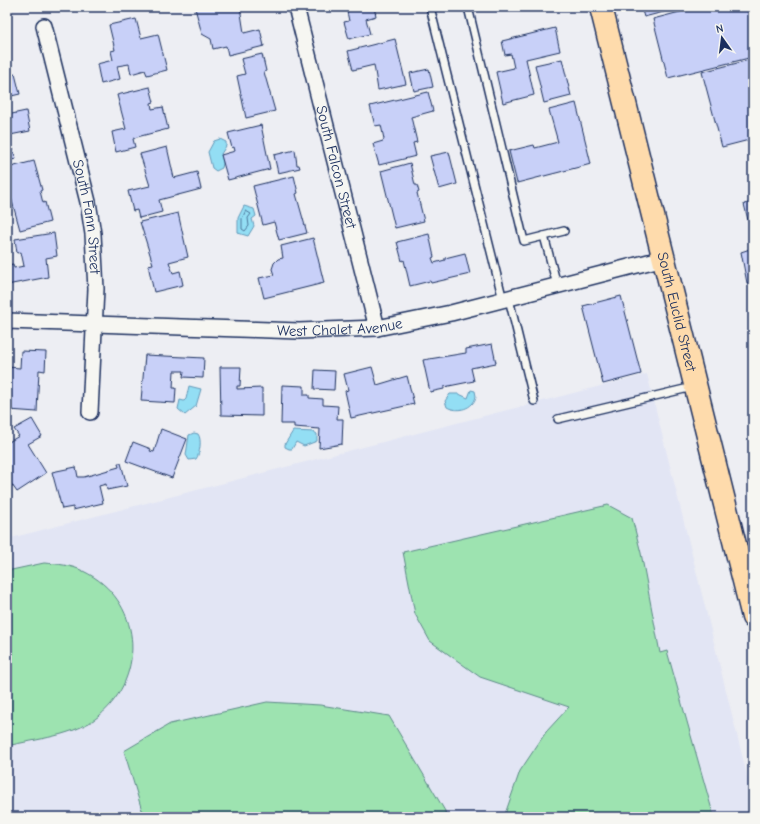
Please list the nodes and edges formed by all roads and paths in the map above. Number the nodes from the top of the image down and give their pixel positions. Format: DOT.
graph roads {
  1 [pos="296,7"];
  2 [pos="430,7"];
  3 [pos="468,7"];
  4 [pos="601,7"];
  5 [pos="44,26"];
  6 [pos="564,231"];
  7 [pos="544,236"];
  8 [pos="664,258"];
  9 [pos="557,285"];
  10 [pos="506,299"];
  11 [pos="7,321"];
  12 [pos="94,324"];
  13 [pos="377,328"];
  14 [pos="696,386"];
  15 [pos="534,401"];
  16 [pos="90,412"];
  17 [pos="558,419"];
  18 [pos="746,561"];
  19 [pos="753,617"];
  1 -- 13 [label="street, South Falcon Street"];
  2 -- 10 [label="lane"];
  3 -- 7 [label="lane"];
  4 -- 8 [label="main road, South Euclid Street"];
  5 -- 12 [label="street, South Fann Street"];
  6 -- 7 [label="lane"];
  7 -- 9 [label="lane"];
  8 -- 9 [label="street, West Chalet Avenue"];
  8 -- 14 [label="main road, South Euclid Street"];
  9 -- 10 [label="street, West Chalet Avenue"];
  10 -- 13 [label="street, West Chalet Avenue"];
  10 -- 15 [label="lane"];
  11 -- 12 [label="street, West Chalet Avenue"];
  12 -- 13 [label="street, West Chalet Avenue"];
  12 -- 16 [label="street, South Fann Street"];
  14 -- 17 [label="lane"];
  14 -- 18 [label="main road, South Euclid Street"];
  18 -- 19 [label="main road, South Euclid Street"];
}
